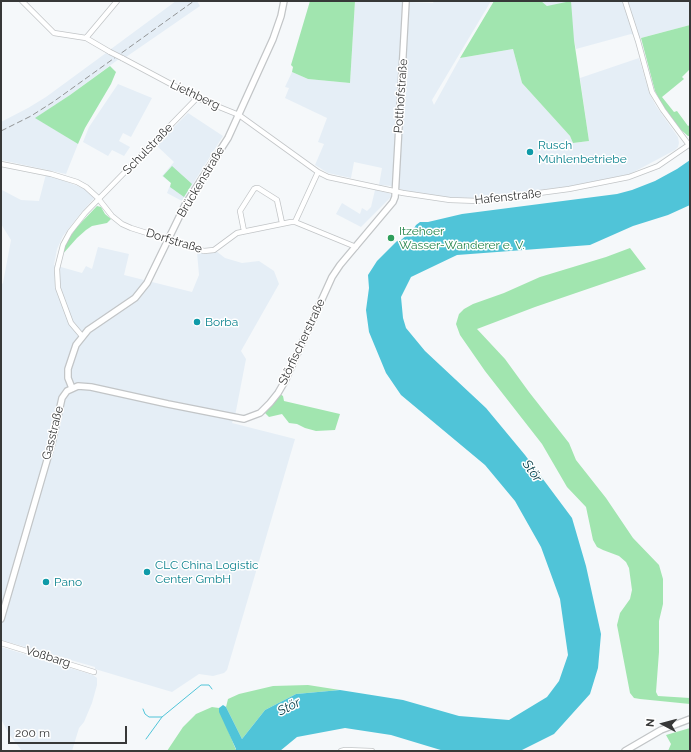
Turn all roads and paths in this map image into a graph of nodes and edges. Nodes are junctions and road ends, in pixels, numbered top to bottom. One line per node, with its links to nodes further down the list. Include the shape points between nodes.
1 (22, 1): 6 (street, Liethberg, via 54,33)
2 (117, 1): 6 (street)
3 (284, 1): 8 (street, Brückenstraße, via 273,39)
4 (406, 1): 12 (street, Potthofstraße)
5 (625, 1): 9 (street, via 652,92 661,108)
6 (86, 38): 7 (street, Liethberg, bridge)
7 (198, 98): 8 (street, Liethberg); 13 (street, Schulstraße)
8 (239, 115): 11 (street, Liethberg); 17 (street, Brückenstraße, via 228,138 185,205)
9 (690, 144): 12 (street, Hafenstraße, via 658,166 638,174 569,189 468,201)
10 (1, 164): 13 (street, Dorfstraße, via 69,179 86,186)
11 (318, 172): 12 (street, Hafenstraße, via 328,177); 14 (street)
12 (396, 191): 18 (street, Störfischerstraße, via 393,202)
13 (99, 199): 17 (street, Dorfstraße, via 122,224); 19 (street, via 66,238 57,269 59,292 71,323)
14 (295, 222): 15 (street, Dorfstraße); 18 (street, Dorfstraße)
15 (282, 223): 16 (street, Dorfstraße); 16 (street, via 277,200 256,188 240,211)
16 (244, 232): 17 (street, Dorfstraße, via 233,235 210,251)
17 (168, 240): 19 (street, Brückenstraße, via 140,292)
18 (356, 246): 20 (street, Störfischerstraße, via 332,277 285,381 260,414 244,419 91,387)
19 (82, 336): 20 (street, via 73,351 68,369)
20 (72, 388): 21 (street, Gasstraße, via 62,398 52,443)
21 (1, 618)
22 (1, 643): 23 (street, Voßbarg)
23 (94, 672)
24 (690, 719): 27 (street, via 661,730)
25 (341, 751): 26 (street)
26 (372, 751)
27 (625, 751)

